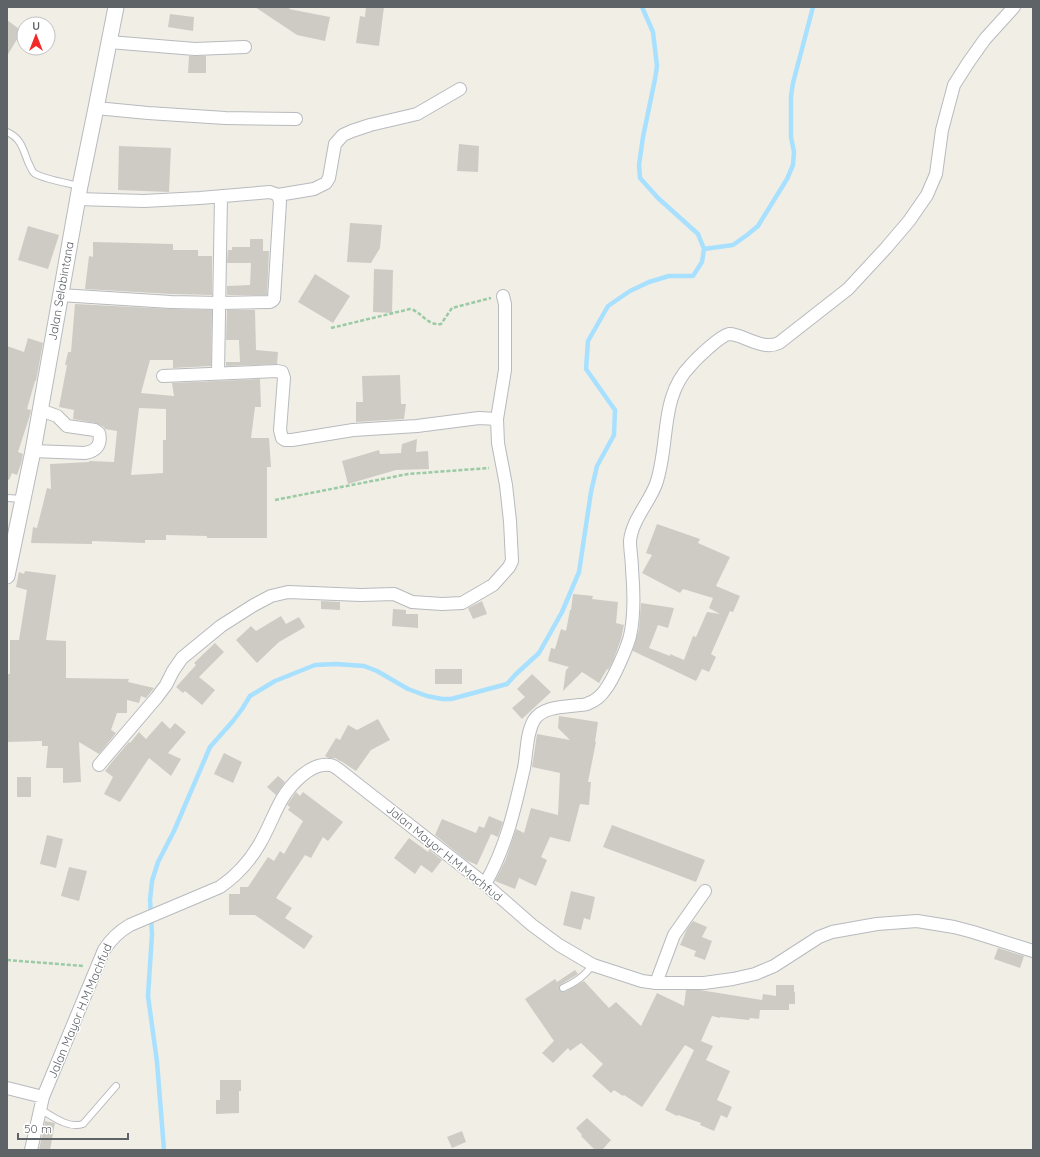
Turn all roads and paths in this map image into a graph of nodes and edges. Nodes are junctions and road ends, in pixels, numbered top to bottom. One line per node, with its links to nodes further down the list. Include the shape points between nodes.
1 (116, 7): 3 (street, Jalan Selabintana)
2 (1014, 7): 27 (street, via 985,39 954,85 942,130 936,174 927,195 886,248 848,289 779,342 774,345 763,345 728,334 690,365 681,377 670,402 656,484 638,518 630,542 634,604 630,637 624,653 605,690 589,704 549,709 535,719 530,729 518,796 505,839)
3 (109, 42): 4 (street, via 195,49); 6 (street, Jalan Selabintana)
4 (245, 47)
5 (460, 89): 10 (street, via 417,114 343,135 335,144 326,183 314,189)
6 (96, 108): 7 (street, via 225,118); 9 (street, Jalan Selabintana)
7 (296, 119)
8 (7, 132): 9 (lane, via 17,137 35,174 61,182)
9 (78, 193): 11 (street, via 144,201); 12 (street, Jalan Selabintana)
10 (278, 195): 11 (street, via 270,192); 14 (street, via 280,202 273,300)
11 (221, 196): 14 (street)
12 (60, 295): 14 (street); 18 (street, Jalan Selabintana)
13 (503, 296): 15 (path, via 452,308 438,325 410,309); 19 (street, via 505,370)
14 (220, 303): 16 (street)
15 (331, 328)
16 (218, 373): 17 (street); 19 (street, via 282,372 284,378 280,430 285,440 353,430 417,426 479,418)
17 (163, 376)
18 (40, 410): 20 (street, Jalan Selabintana); 20 (street, via 57,416 67,426 95,430 100,437 97,448 92,452)
19 (497, 419): 21 (street)
20 (33, 451): 23 (street, Jalan Selabintana)
21 (502, 466): 24 (path, via 408,474); 26 (street, via 510,521 512,561 505,573 493,584 462,603 412,602 394,594 288,592 261,600 221,626 182,658 157,697)
22 (7, 498): 23 (lane)
23 (23, 499): 25 (street, Jalan Selabintana)
24 (275, 500)
25 (7, 576)
26 (99, 765)
27 (485, 884): 31 (street, Jalan Mayor H.M.Machfud, via 558,946); 32 (street, Jalan Mayor H.M.Machfud, via 338,769 331,765 321,766 309,770 299,778 283,798 259,845 232,879 220,887 120,931 104,950)
28 (705, 891): 33 (street, via 674,935)
29 (1033, 951): 33 (street, Jalan Mayor H.M.Machfud, via 949,926 917,921 877,924 832,932 819,937 774,966 755,974 704,983)
30 (7, 960): 32 (path)
31 (593, 966): 33 (street, Jalan Mayor H.M.Machfud); 34 (lane, via 575,982)
32 (98, 967): 37 (street, Jalan Mayor H.M.Machfud)
33 (656, 983)
34 (563, 988)
35 (116, 1086): 38 (lane, via 83,1124 64,1123)
36 (7, 1088): 37 (street)
37 (43, 1097): 38 (street, Jalan Mayor H.M.Machfud)
38 (40, 1109): 39 (street, Jalan Mayor H.M.Machfud)
39 (31, 1150)

